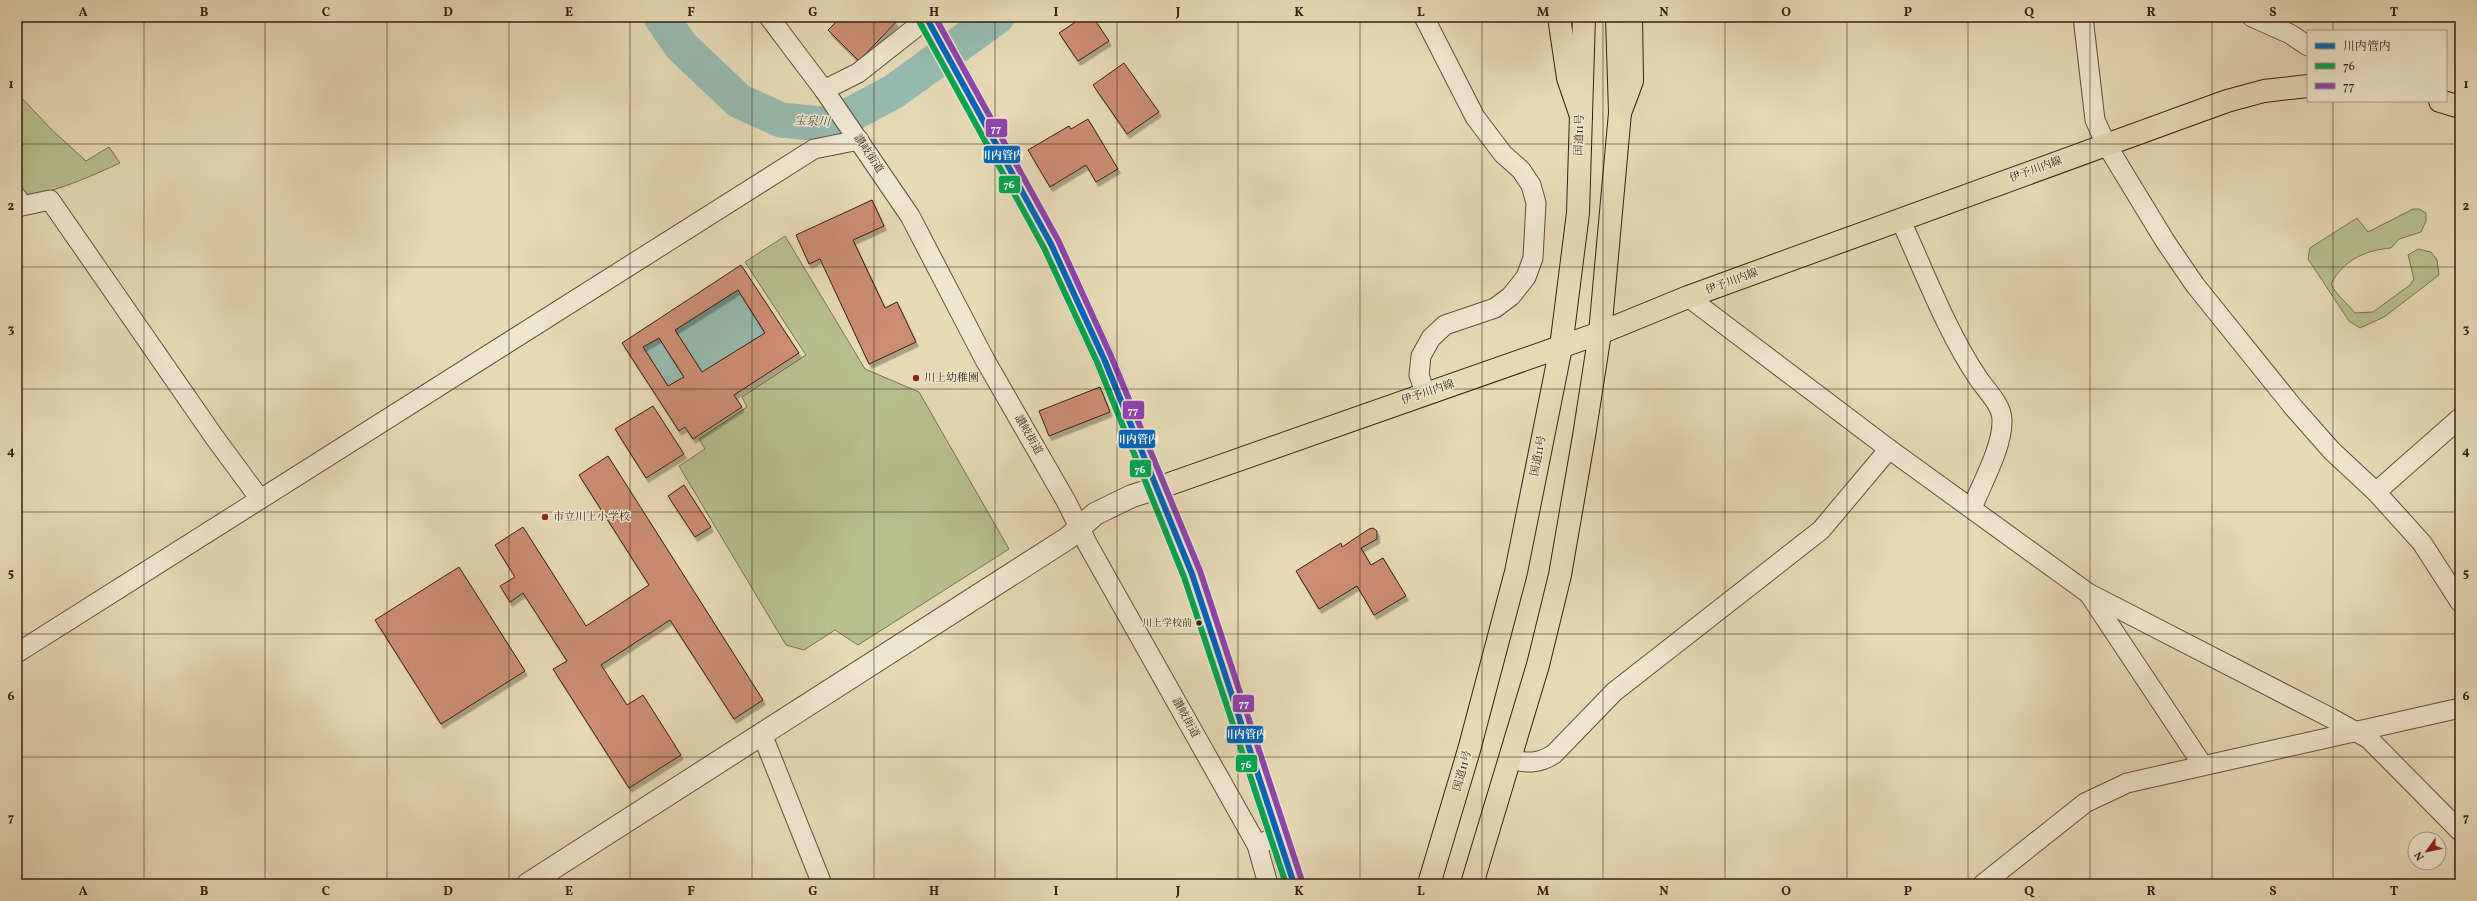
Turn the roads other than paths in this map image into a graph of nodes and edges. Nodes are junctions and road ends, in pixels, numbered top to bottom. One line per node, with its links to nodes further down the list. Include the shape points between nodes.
1 (769, 17): 12 (street, 讃岐街道)
2 (1424, 17): 24 (street, via 1475,117 1503,154 1521,170 1531,185 1536,203 1533,258 1526,277 1511,296 1495,308 1445,325 1431,338 1421,356 1419,375)
3 (1559, 17): 16 (main road, via 1568,78)
4 (1584, 17): 16 (main road, 国道11号)
5 (1617, 17): 15 (main road)
6 (1631, 17): 15 (main road, via 1632,81)
7 (2083, 17): 18 (street, via 2095,120)
8 (2252, 17): 10 (street, via 2290,34)
9 (929, 21): 12 (street, via 858,73); 27 (main road, via 1051,244 1104,359)
10 (2307, 45)
11 (2307, 86): 18 (main road, 伊予川内線, via 2264,92 2227,101)
12 (825, 93): 17 (street, 讃岐街道)
13 (2443, 102): 14 (main road)
14 (2460, 107)
15 (1620, 113): 22 (main road)
16 (1581, 116): 23 (main road, 国道11号, via 1578,213)
17 (856, 137): 29 (street, via 807,153); 31 (street, 讃岐街道, via 910,216 985,360)
18 (2106, 144): 20 (main road, 伊予川内線); 28 (street, via 2195,285 2294,408 2332,451)
19 (19, 205): 29 (street, via 50,200)
20 (1901, 221): 21 (main road, 伊予川内線); 30 (street, via 1958,344 1975,374 1998,405 2002,418 1998,442)
21 (1688, 297): 22 (main road, 伊予川内線); 26 (street)
22 (1600, 333): 23 (main road, 伊予川内線); 38 (main road, via 1560,575)
23 (1561, 347): 24 (main road, 伊予川内線); 47 (main road, 国道11号, via 1516,572 1469,750)
24 (1425, 393): 27 (main road, 伊予川内線)
25 (2460, 418): 28 (street)
26 (1889, 449): 30 (street); 38 (street, via 1821,530 1614,692 1554,754 1543,761 1530,763)
27 (1158, 488): 31 (main road, via 1132,496 1095,514); 41 (main road, via 1192,574)
28 (2376, 492): 33 (street, via 2422,543)
29 (260, 499): 34 (street)
30 (1972, 508): 32 (street)
31 (1079, 528): 37 (main road, via 1062,542); 42 (street, 讃岐街道)
32 (2088, 593): 36 (street); 39 (street)
33 (2460, 602)
34 (17, 653)
35 (2460, 708): 36 (street)
36 (2356, 731): 39 (street); 40 (street, via 2379,749)
37 (762, 734): 43 (main road); 44 (street)
38 (1511, 760): 48 (main road)
39 (2202, 764): 49 (street, via 2128,783 2105,792 2059,822)
40 (2460, 831)
41 (1278, 836): 42 (street); 46 (main road)
42 (1257, 845): 45 (street, 讃岐街道)
43 (528, 884)
44 (822, 884)
45 (1268, 884)
46 (1294, 884)
47 (1429, 884)
48 (1472, 884)
49 (1983, 884)

